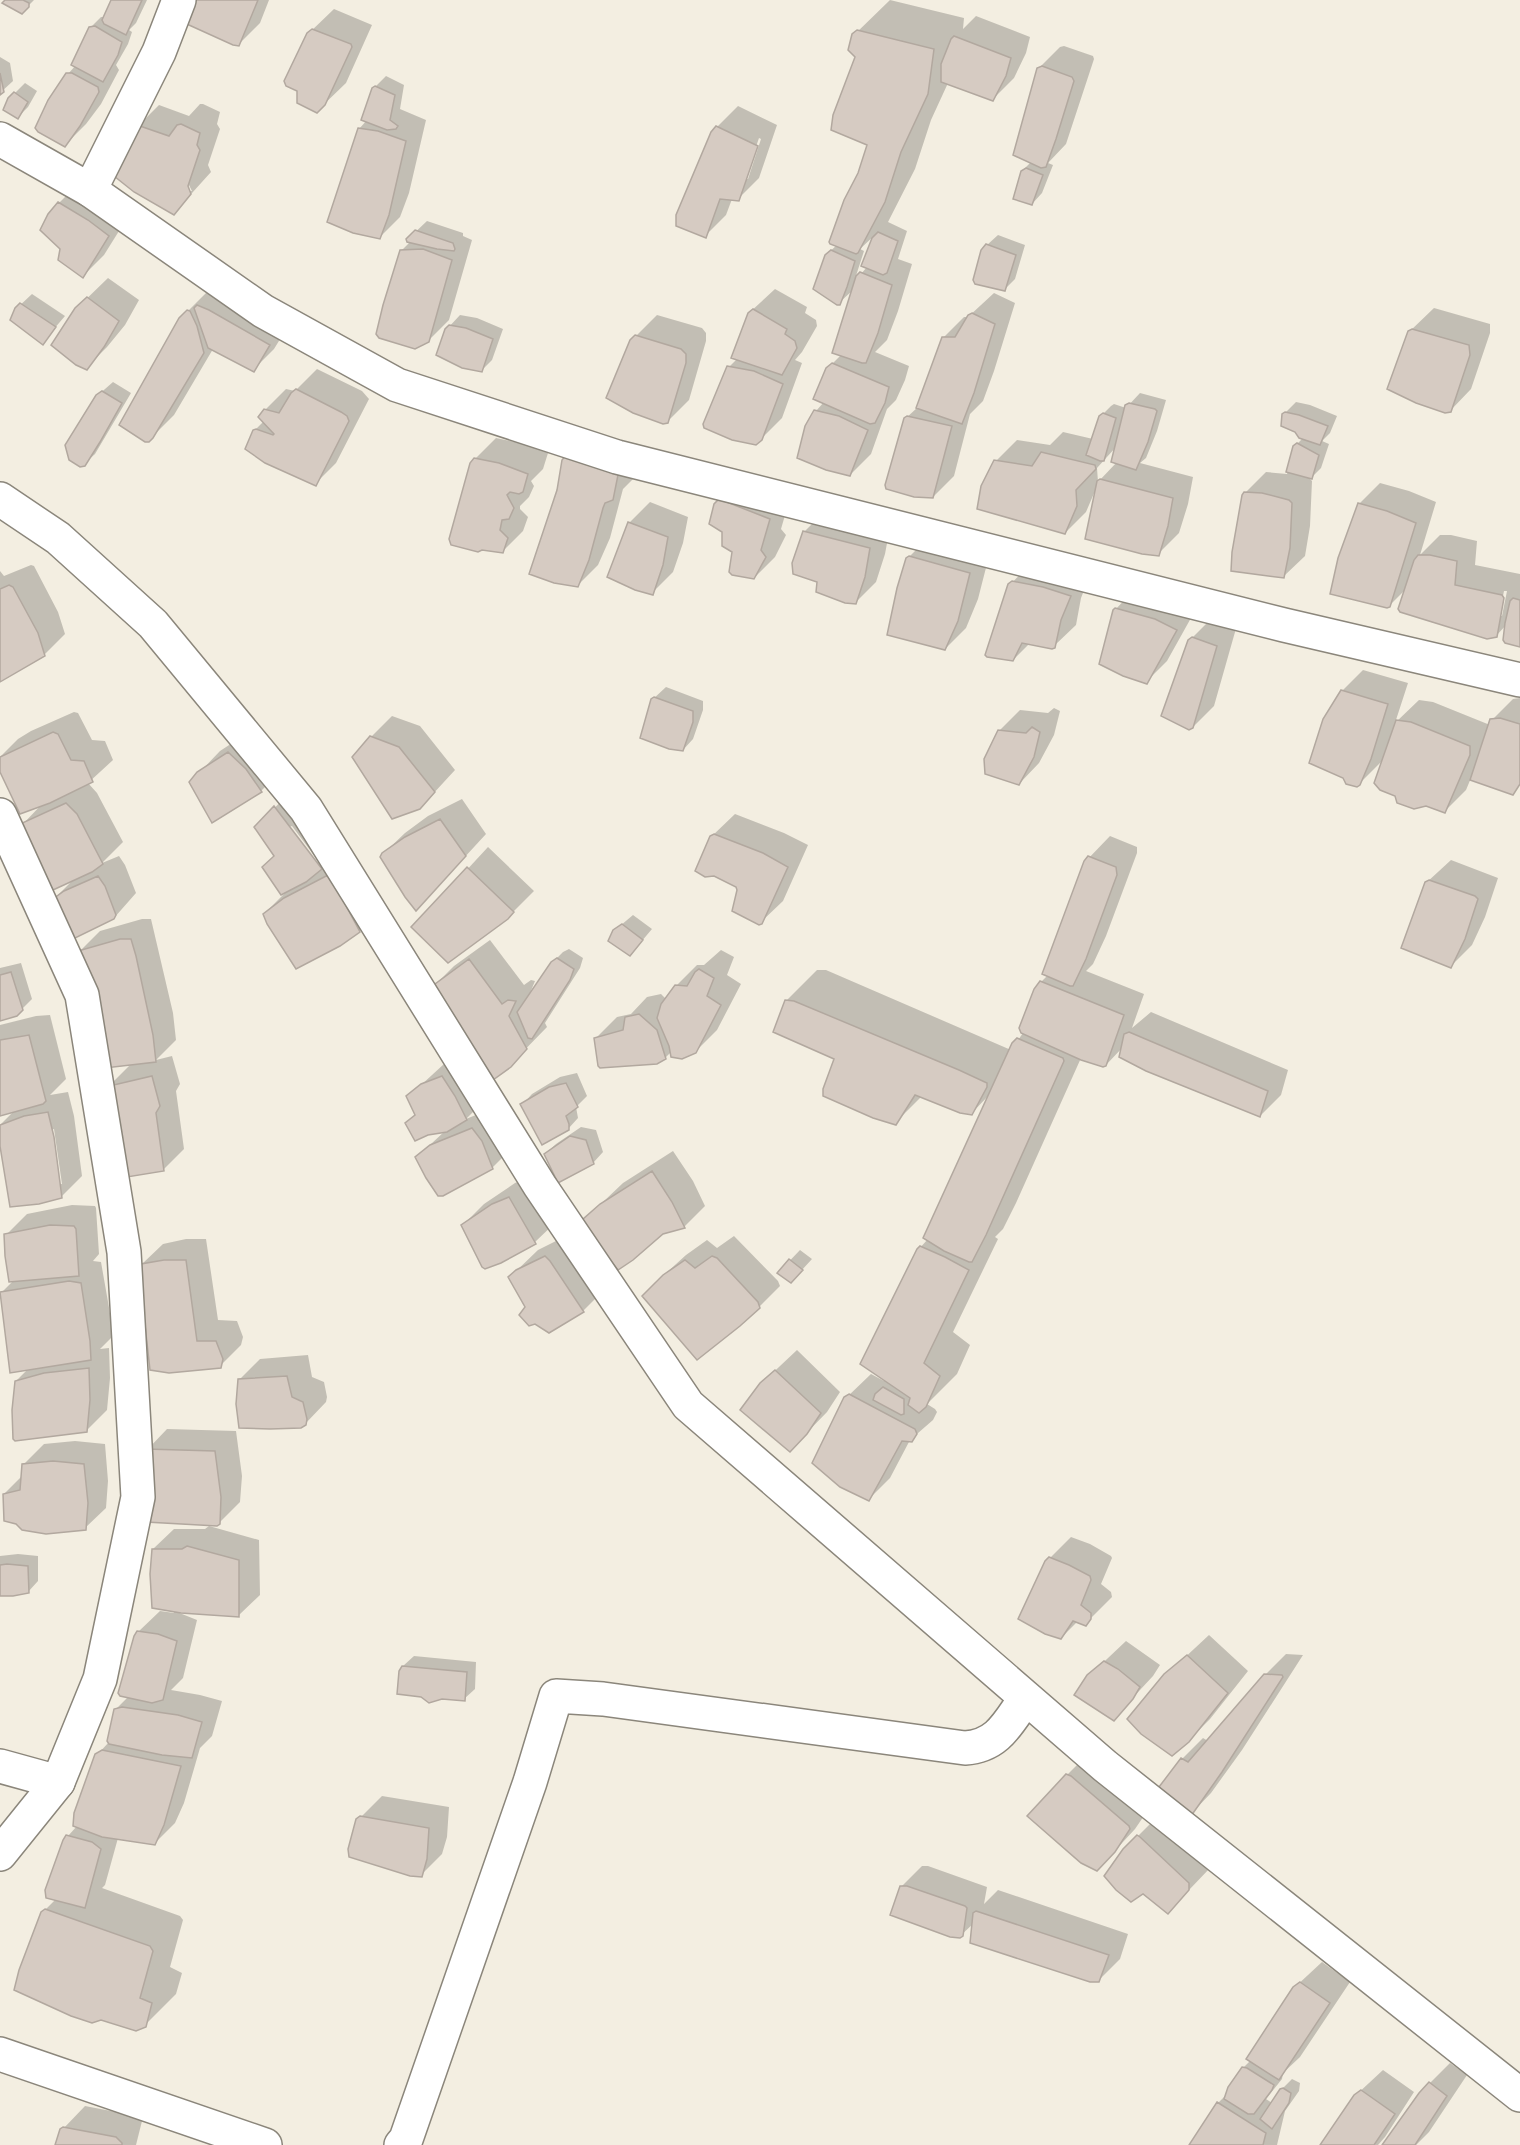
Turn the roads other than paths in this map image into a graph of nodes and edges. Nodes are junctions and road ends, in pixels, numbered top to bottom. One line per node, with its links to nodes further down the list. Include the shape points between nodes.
1 (179, 0): 3 (street, via 159,52)
2 (0, 139): 3 (street)
3 (90, 190): 5 (street, via 263,311 397,385 617,457 1284,625)
4 (0, 499): 7 (street, via 58,538 153,624 306,809 540,1186 688,1404)
5 (1520, 680)
6 (0, 815): 9 (street, via 82,995 124,1252 138,1497 100,1679)
7 (1025, 1699): 12 (street); 14 (street, via 999,1735 978,1748 965,1748 556,1696 530,1782)
8 (0, 1766): 9 (street)
9 (58, 1782): 10 (street)
10 (0, 1854)
11 (0, 2054): 13 (street)
12 (1520, 2095)
13 (265, 2145)
14 (401, 2145)

